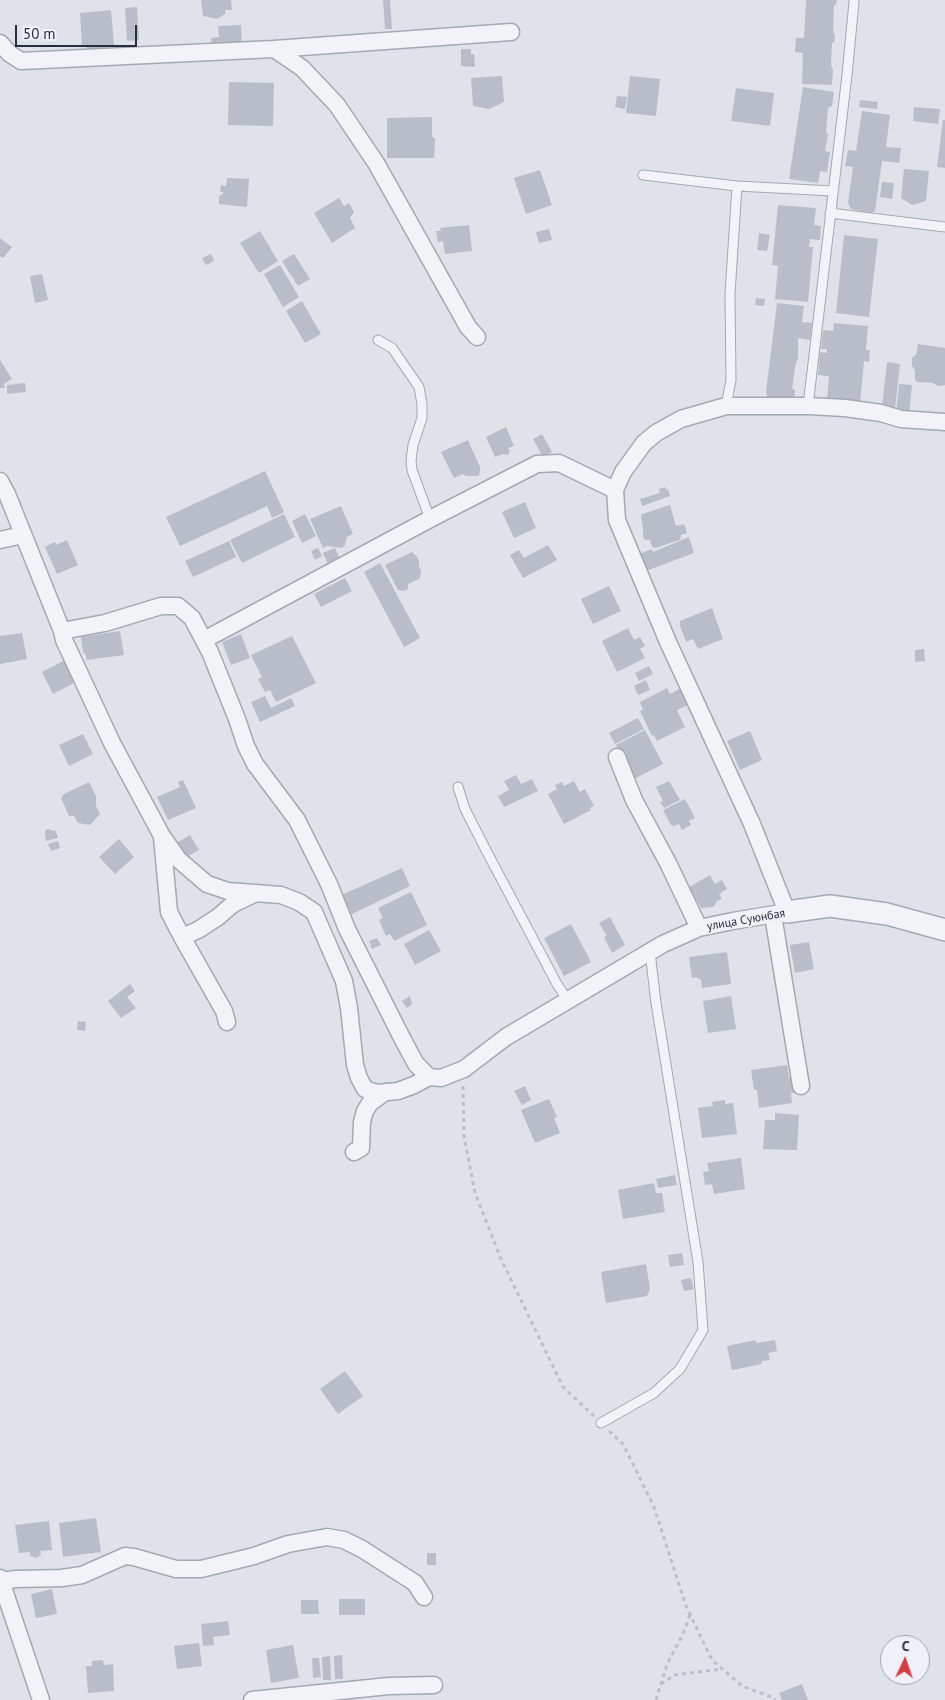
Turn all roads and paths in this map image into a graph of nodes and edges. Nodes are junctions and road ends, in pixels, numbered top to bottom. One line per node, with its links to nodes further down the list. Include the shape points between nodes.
1 (854, 2): 7 (lane)
2 (511, 32): 4 (street)
3 (0, 43): 4 (street, via 21,61)
4 (274, 49): 10 (street, via 302,68 337,104 376,163 468,327)
5 (643, 176): 6 (lane)
6 (737, 186): 7 (lane); 12 (lane, via 730,294 731,380)
7 (833, 191): 8 (lane)
8 (830, 213): 9 (lane); 13 (lane)
9 (945, 227)
10 (477, 337)
11 (378, 340): 17 (lane, via 392,348 419,387 422,418 411,461)
12 (726, 406): 13 (street); 16 (street, via 680,419 656,433 622,472)
13 (808, 406): 14 (street)
14 (945, 422)
15 (0, 481): 18 (street)
16 (615, 490): 17 (street, via 559,463 537,464); 26 (street, via 617,520 626,545 752,824)
17 (430, 519): 21 (street)
18 (23, 535): 19 (street); 20 (street)
19 (0, 540)
20 (62, 631): 21 (street, via 161,606 178,606 192,618); 24 (street, via 112,743)
21 (204, 640): 34 (street, via 255,764 298,820 347,929 402,1038 416,1064)
22 (617, 757): 27 (street, via 634,800)
23 (458, 787): 31 (lane, via 465,809 488,854)
24 (162, 836): 25 (street, via 179,860 208,884 228,891); 29 (street, via 169,912)
25 (257, 893): 29 (street, via 233,904 198,930); 36 (street, via 281,895 314,912 344,981 359,1078 365,1089)
26 (780, 914): 27 (street, улица Суюнбая); 28 (street, улица Суюнбая, via 830,906 887,914); 35 (street)
27 (699, 928): 30 (street, улица Суюнбая)
28 (945, 930)
29 (182, 937): 32 (street)
30 (650, 952): 31 (street, улица Суюнбая); 38 (lane, via 698,1262 703,1330 680,1370 654,1393)
31 (568, 1001): 33 (street, улица Суюнбая, via 506,1037)
32 (228, 1022)
33 (464, 1069): 34 (street, улица Суюнбая, via 441,1078); 38 (path, via 464,1136 475,1193 500,1259 564,1387)
34 (429, 1077): 36 (street, улица Суюнбая, via 414,1085)
35 (801, 1086)
36 (385, 1092): 37 (street, via 365,1111 361,1148)
37 (354, 1152)
38 (600, 1423): 41 (path, via 623,1444 654,1507)
39 (1, 1579): 40 (street, via 82,1575 125,1556 176,1568 201,1569 288,1544 327,1537 344,1540 362,1549 415,1583); 45 (street)
40 (424, 1597)
41 (690, 1614): 42 (path, via 712,1660); 44 (path)
42 (722, 1669): 44 (path, via 674,1675); 48 (path, via 742,1686)
43 (434, 1684): 46 (street)
44 (660, 1684): 47 (path)
45 (41, 1700)
46 (252, 1700)
47 (656, 1700)
48 (775, 1700)

